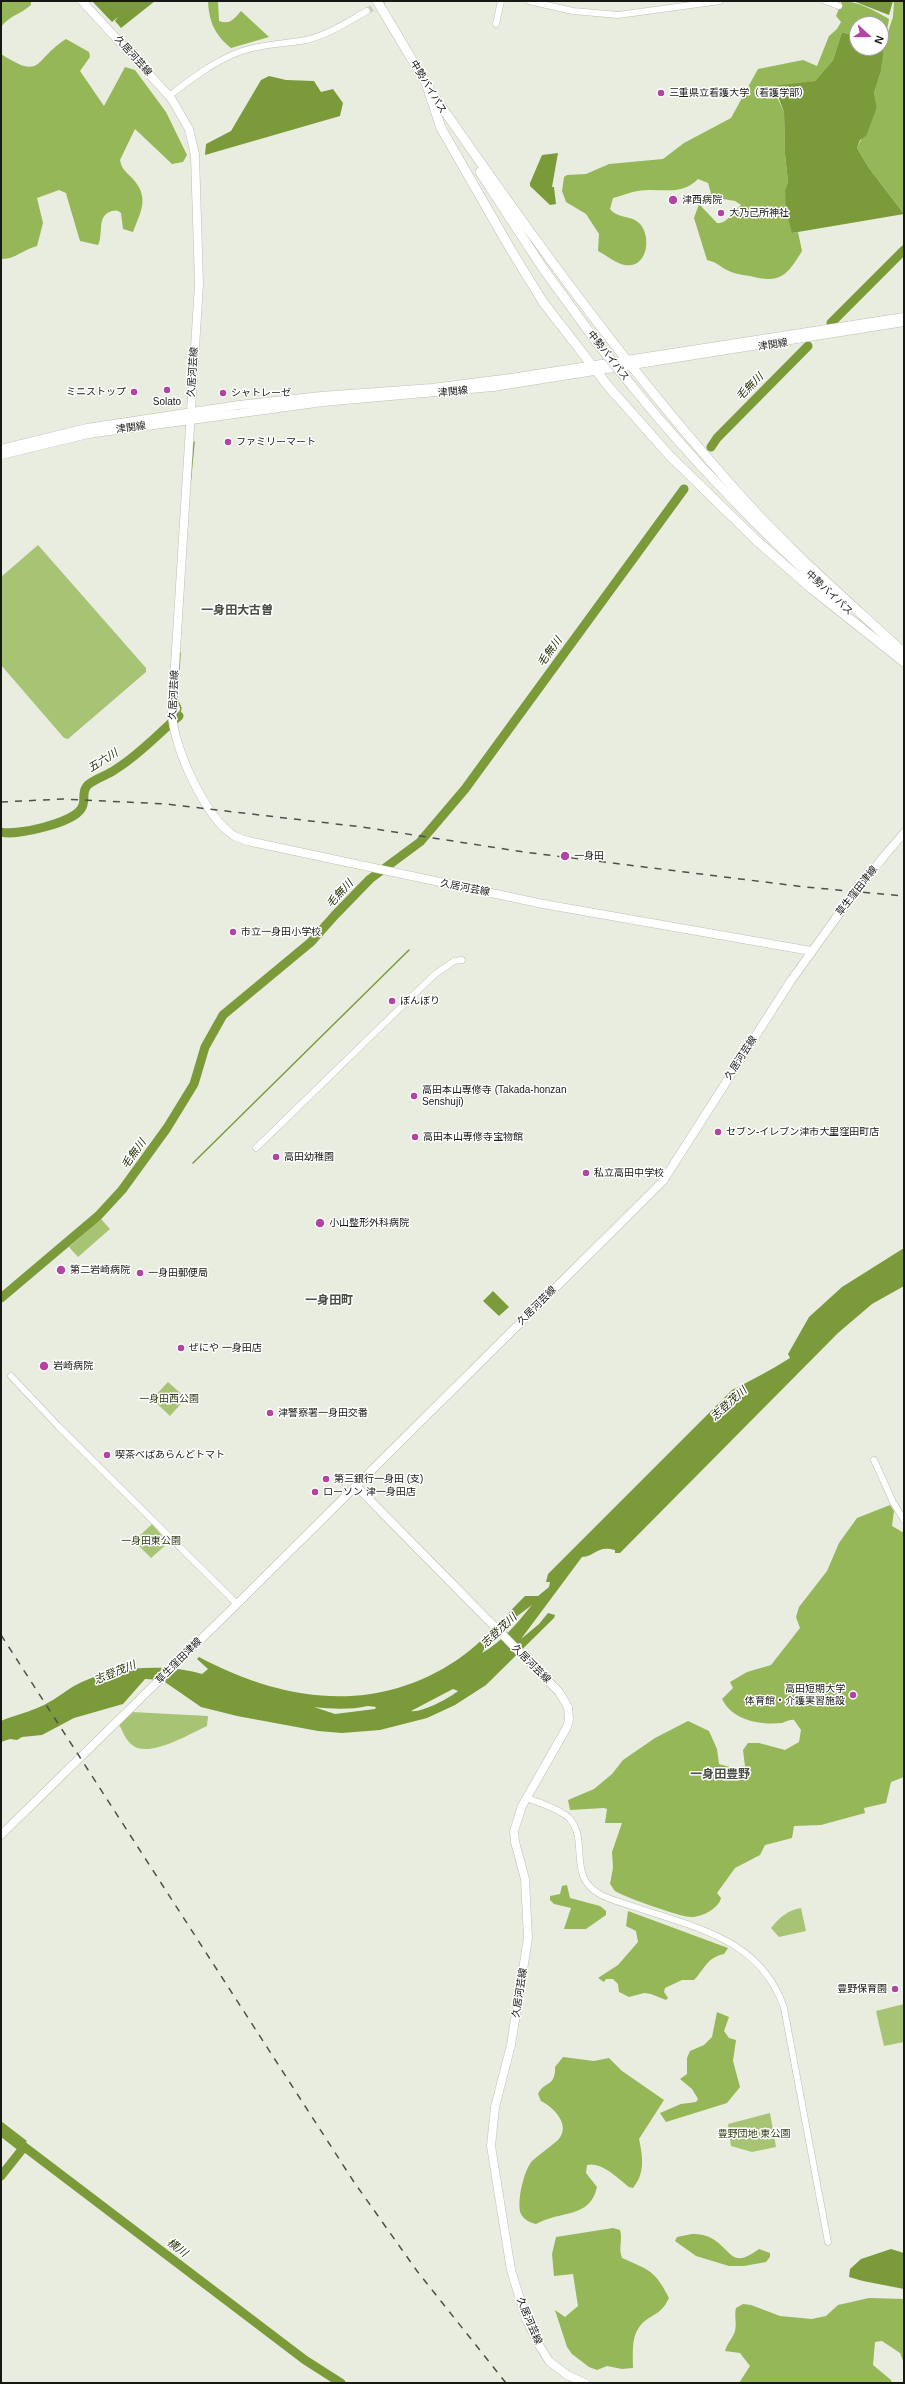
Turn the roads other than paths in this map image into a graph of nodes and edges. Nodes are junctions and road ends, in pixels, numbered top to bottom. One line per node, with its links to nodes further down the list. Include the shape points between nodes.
1 (82, 1): 11 (main road, 久居河芸線)
2 (377, 1): 10 (highway, 中勢バイパス)
3 (501, 1): 9 (street)
4 (529, 1): 5 (street, via 573,11 618,15)
5 (720, 1)
6 (825, 1): 7 (street)
7 (839, 6)
8 (367, 11): 11 (street, via 336,28 308,39 257,47 232,55 204,70)
9 (496, 24)
10 (426, 84): 14 (highway, via 515,213); 15 (highway, via 441,128 472,185 542,302); 20 (highway, 中勢バイパス, bridge, via 509,219 598,344 657,417 736,504 826,591)
11 (169, 96): 16 (main road, 久居河芸線, via 189,129 195,155 199,284)
12 (904, 317): 14 (main road, 津関線)
13 (904, 322): 14 (main road, 津関線)
14 (629, 363): 15 (main road, 津関線); 19 (highway, via 669,414 795,553)
15 (594, 369): 16 (main road, 津関線, via 493,387); 21 (highway, via 634,418 669,455 756,540 812,589)
16 (190, 416): 17 (main road, 津関線, via 87,428); 18 (main road, 津関線, via 88,434); 23 (main road, 久居河芸線, via 173,728 182,758 210,809 232,834 244,840 543,904)
17 (1, 448)
18 (1, 455)
19 (904, 653)
20 (904, 658)
21 (904, 662)
22 (904, 834): 23 (main road, 草生窪田津線, bridge)
23 (811, 951): 28 (main road, 久居河芸線, via 663,1181)
24 (462, 960): 25 (street, via 454,961 434,975)
25 (256, 1148)
26 (11, 1376): 30 (street)
27 (874, 1460): 29 (street, via 893,1503)
28 (356, 1486): 30 (main road, 草生窪田津線); 31 (main road, 久居河芸線, via 559,1692 570,1713 564,1735)
29 (904, 1520)
30 (237, 1604): 32 (main road, 草生窪田津線)
31 (527, 1798): 33 (street, via 560,1811 573,1824 578,1837 581,1873 593,1890 614,1900 723,1938 747,1953 769,1976 784,2008); 34 (main road, 久居河芸線, via 517,1818 514,1837 525,1879 528,1938 511,2046 492,2122 493,2164 514,2285 526,2319 549,2360 567,2376)
32 (1, 1835)
33 (828, 2242)
34 (585, 2383)

